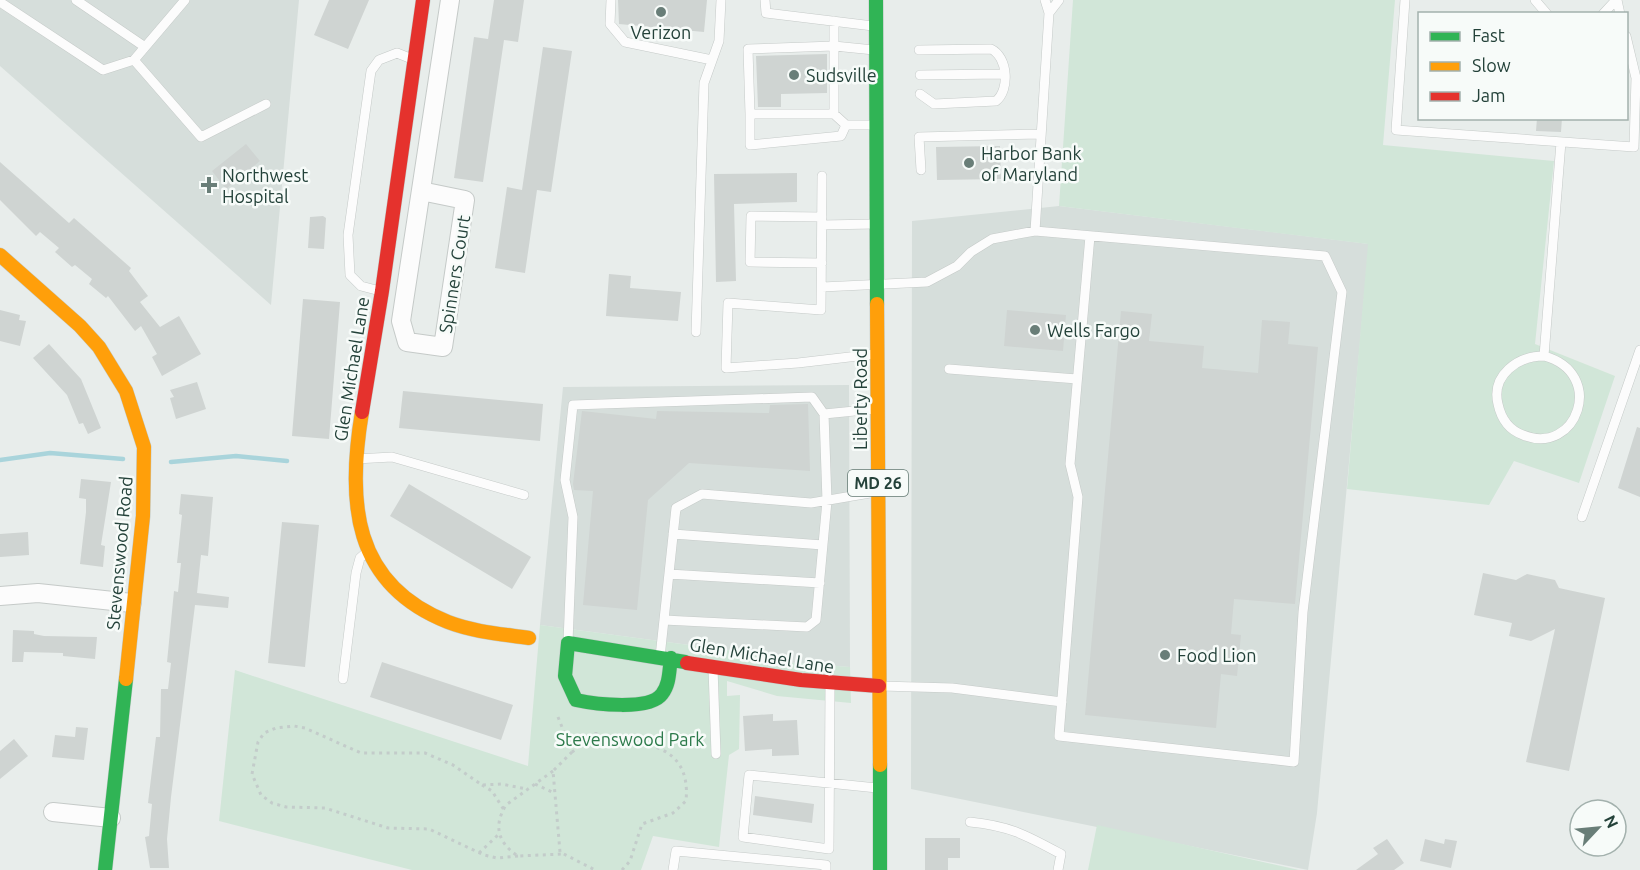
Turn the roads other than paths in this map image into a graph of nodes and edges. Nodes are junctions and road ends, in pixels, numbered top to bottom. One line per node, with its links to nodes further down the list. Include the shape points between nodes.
1 (76, 0): 22 (lane)
2 (184, 0): 22 (lane)
3 (423, 0): 26 (street, Glen Michael Lane)
4 (450, 0): 41 (street, Spinners Court)
5 (611, 0): 27 (lane, via 610,24 625,42)
6 (721, 0): 27 (lane, via 719,41)
7 (765, 0): 18 (lane, via 766,13)
8 (876, 0): 19 (street, Liberty Road / MD 26)
9 (1045, 0): 17 (lane)
10 (1059, 0): 17 (lane)
11 (1405, 0): 37 (lane, via 1396,130)
12 (1534, 0): 15 (lane)
13 (1616, 0): 16 (lane)
14 (0, 2): 25 (lane, via 103,70)
15 (1545, 12)
16 (1605, 12)
17 (1049, 13): 36 (lane)
18 (834, 21): 19 (lane); 21 (lane)
19 (876, 26): 24 (street, Liberty Road / MD 26)
20 (1628, 44): 38 (lane, via 1636,78)
21 (834, 46): 24 (lane); 32 (lane, via 748,49); 33 (lane)
22 (145, 47): 25 (lane)
23 (920, 50): 28 (lane, via 991,49 1002,57)
24 (876, 51): 35 (street, Liberty Road / MD 26)
25 (134, 60): 31 (lane, via 201,137)
26 (414, 60): 50 (street, Glen Michael Lane); 50 (lane, via 397,53 379,60 371,71 348,235 350,275 361,286)
27 (712, 60): 51 (lane, via 704,83)
28 (1004, 74): 29 (lane); 30 (lane, via 1002,97 989,104 934,104)
29 (920, 75)
30 (920, 94)
31 (266, 104)
32 (750, 114): 33 (lane); 34 (lane, via 750,145 825,140 841,136)
33 (834, 114): 34 (lane)
34 (846, 125): 35 (lane)
35 (877, 125): 43 (street, Liberty Road / MD 26)
36 (1041, 134): 39 (lane, via 919,136); 44 (lane)
37 (1561, 142): 38 (lane); 54 (lane)
38 (1637, 148)
39 (921, 170)
40 (822, 176): 42 (lane)
41 (421, 191): 41 (street, Spinners Court, via 401,321 407,342 443,347 465,200)
42 (822, 221): 43 (lane); 47 (lane); 47 (lane, via 751,216 750,262)
43 (877, 224): 48 (street, Liberty Road / MD 26)
44 (1035, 231): 45 (lane); 48 (lane, via 992,239 957,266 927,282)
45 (1090, 236): 56 (lane); 79 (lane, via 1325,256 1342,292 1303,612 1294,762 1059,736)
46 (0, 255): 70 (street, Stevenswood Road, via 99,347 126,391 136,417 144,447 145,481)
47 (822, 263): 49 (lane)
48 (877, 286): 49 (lane); 53 (street, Liberty Road / MD 26)
49 (822, 287): 53 (lane, via 821,310 728,303 726,368)
50 (382, 291): 59 (street, Glen Michael Lane)
51 (696, 332)
52 (1640, 350): 63 (lane)
53 (878, 354): 57 (street, Liberty Road / MD 26)
54 (1544, 356): 54 (lane, via 1518,360 1501,379 1497,391 1505,421 1530,438 1543,438 1565,429 1579,409 1578,384 1573,373 1555,358)
55 (949, 369): 56 (lane)
56 (1077, 378): 79 (lane, via 1070,464 1078,497)
57 (878, 409): 58 (lane); 60 (street, Liberty Road / MD 26)
58 (824, 414): 62 (lane); 73 (lane, via 812,397 573,405 566,480 573,517)
59 (354, 459): 61 (lane, via 392,458); 66 (street, Glen Michael Lane, via 356,517)
60 (878, 491): 62 (lane); 78 (street, Liberty Road / MD 26)
61 (524, 495)
62 (827, 501): 64 (lane, via 702,494 676,508); 65 (lane)
63 (1582, 518)
64 (673, 534): 65 (lane); 67 (lane)
65 (823, 545): 68 (lane)
66 (368, 550): 72 (street, Glen Michael Lane, via 387,579 425,611 447,622); 76 (lane, via 360,558 356,573)
67 (669, 574): 68 (lane); 71 (lane)
68 (820, 583): 71 (lane, via 816,620 807,627)
69 (0, 596): 70 (street, via 38,594)
70 (132, 603): 84 (street, Stevenswood Road)
71 (664, 620): 74 (lane)
72 (530, 638)
73 (568, 643): 74 (street, Glen Michael Lane); 74 (street, via 565,676 576,700 587,704 651,703 660,698 666,690)
74 (665, 658): 75 (street, Glen Michael Lane)
75 (713, 666): 77 (street, Glen Michael Lane); 80 (lane)
76 (343, 679)
77 (830, 685): 78 (street, Glen Michael Lane); 81 (lane)
78 (879, 686): 79 (lane, via 952,688); 82 (street, Liberty Road / MD 26)
79 (1062, 702)
80 (716, 754)
81 (828, 783): 81 (lane, via 749,775 743,837 829,849); 82 (lane)
82 (879, 789): 89 (street, Liberty Road / MD 26)
83 (53, 812): 84 (street)
84 (111, 818): 86 (street, Stevenswood Road)
85 (970, 822): 90 (lane, via 1001,825 1061,854)
86 (105, 870)
87 (673, 870): 88 (lane, via 676,851 826,865)
88 (826, 870)
89 (880, 870)
90 (1058, 870)

